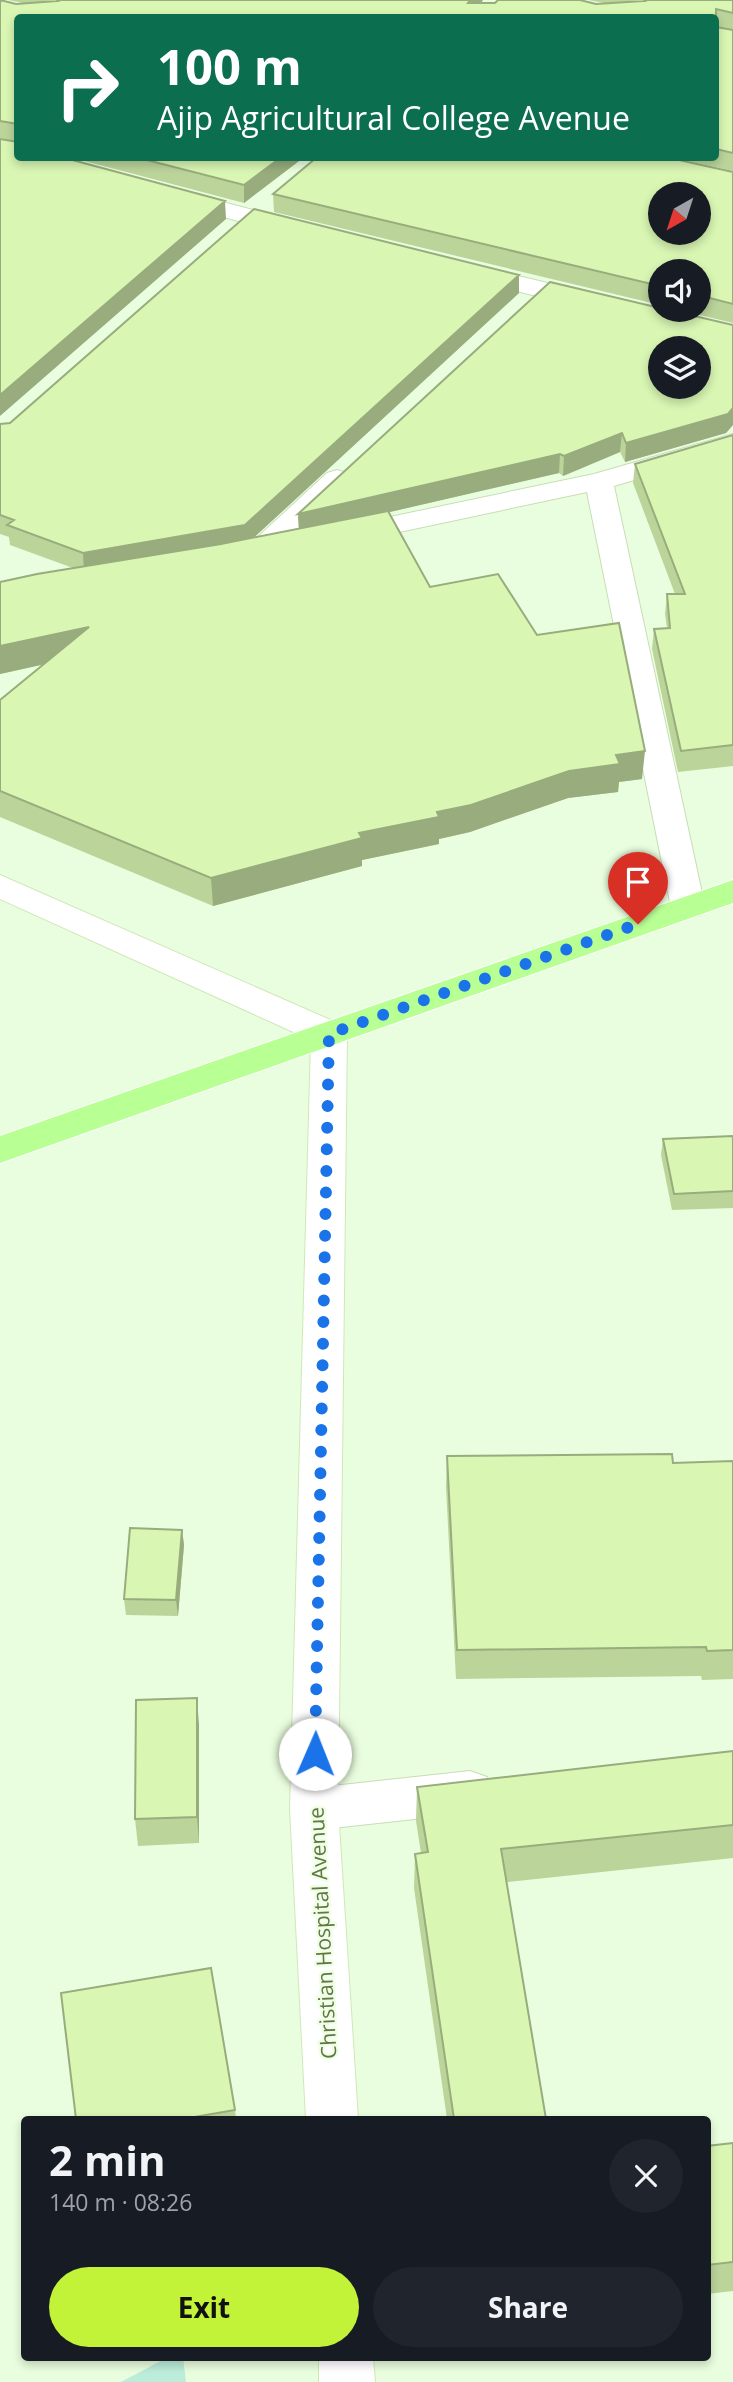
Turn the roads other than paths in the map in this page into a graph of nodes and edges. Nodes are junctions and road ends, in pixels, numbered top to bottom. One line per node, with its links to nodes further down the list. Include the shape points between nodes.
1 (157, 191): 3 (street)
2 (268, 200): 3 (street)
3 (247, 217): 4 (street); 5 (street)
4 (227, 235)
5 (328, 237)
6 (448, 267): 7 (street)
7 (542, 290): 8 (street); 9 (street)
8 (610, 305)
9 (522, 309)
10 (733, 442): 12 (street)
11 (358, 460): 12 (street, via 243,556)
12 (599, 481): 15 (street)
13 (0, 886): 16 (street)
14 (733, 891): 15 (main road)
15 (688, 907): 16 (main road)
16 (329, 1034): 17 (main road); 19 (street, Christian Hospital Avenue)
17 (0, 1150)
18 (517, 1787): 19 (street)
19 (314, 1809): 20 (street, Christian Hospital Avenue)
20 (332, 2116)
21 (346, 2361): 22 (street)
22 (347, 2382)

